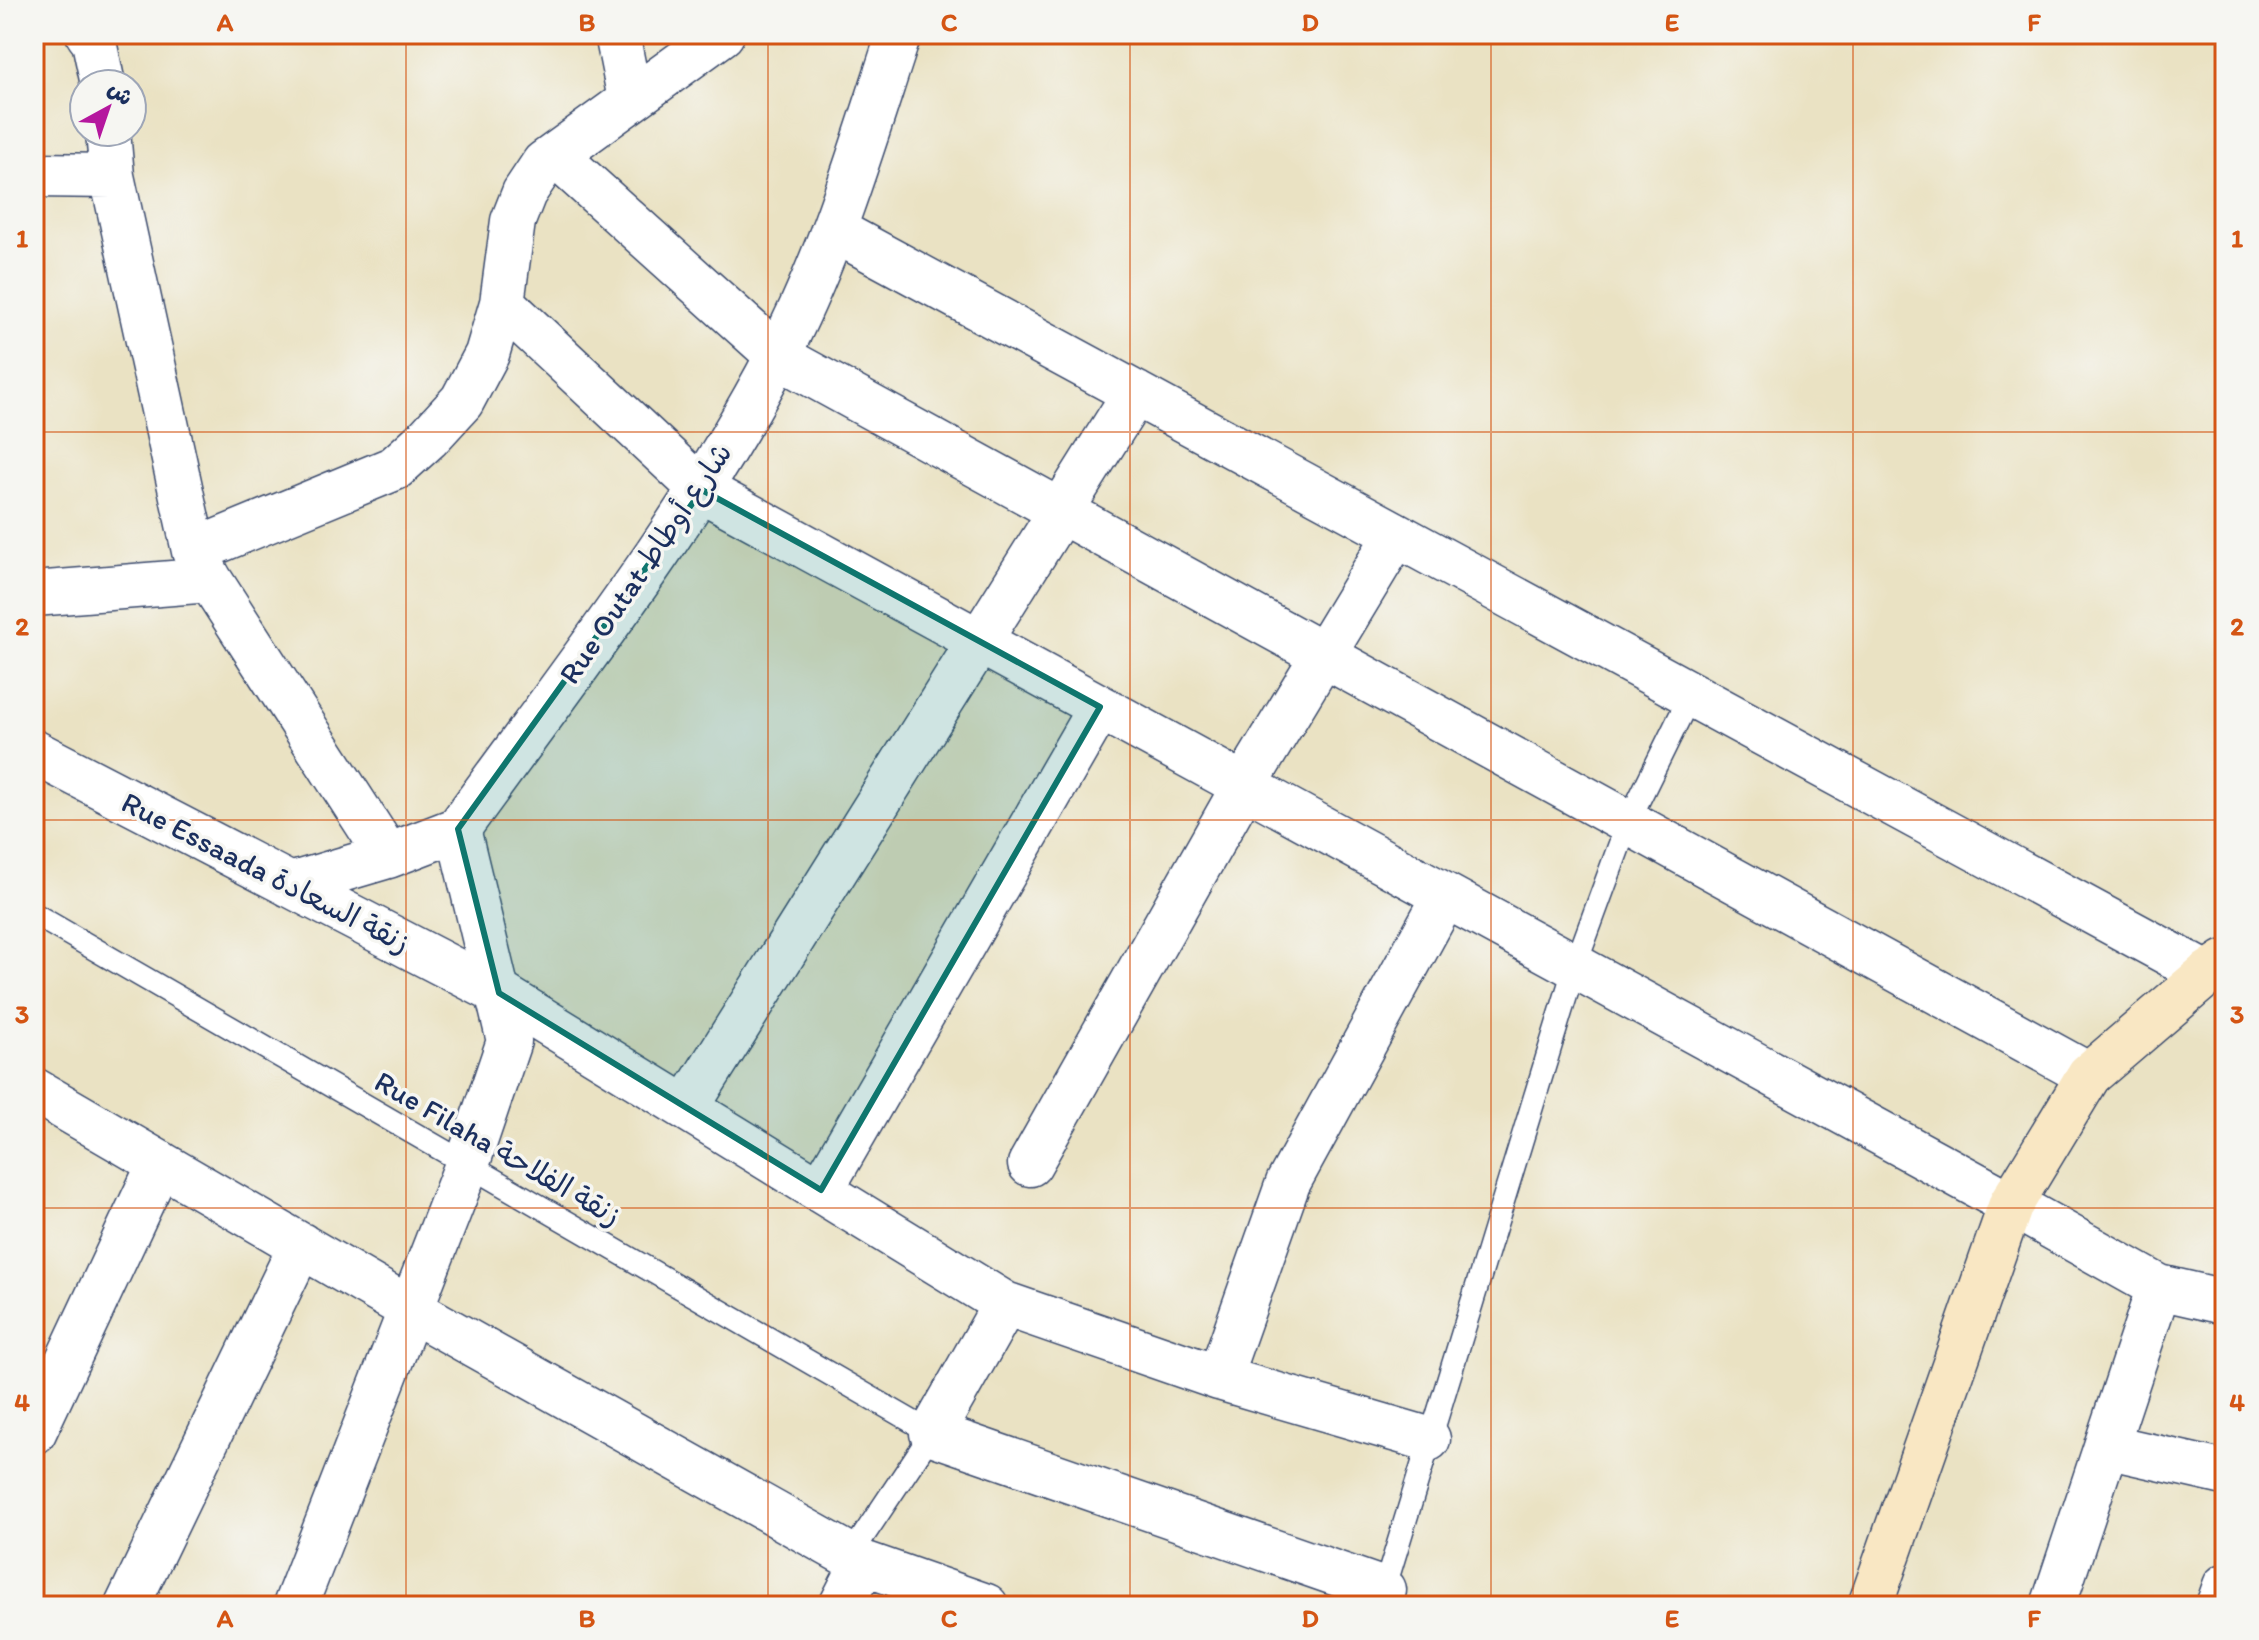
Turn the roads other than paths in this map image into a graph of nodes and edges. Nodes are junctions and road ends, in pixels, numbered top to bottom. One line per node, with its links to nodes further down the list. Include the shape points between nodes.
1 (88, 34): 5 (street)
2 (617, 34): 6 (street)
3 (722, 34): 6 (street)
4 (899, 34): 11 (street, Rue Outat شارع أوطاط)
5 (100, 68)
6 (630, 99): 8 (street)
7 (109, 148): 10 (street)
8 (555, 155): 12 (street, via 524,193 513,221); 13 (street)
9 (34, 175): 10 (street)
10 (112, 176): 18 (street)
11 (834, 230): 13 (street, Rue Outat شارع أوطاط); 14 (street)
12 (502, 303): 15 (street); 18 (street, via 487,354 462,401 395,468)
13 (778, 356): 15 (street, Rue Outat شارع أوطاط); 16 (street)
14 (1135, 393): 16 (street); 17 (street)
15 (702, 490): 20 (street); 27 (street, Rue Outat شارع أوطاط)
16 (1061, 511): 20 (street); 21 (street)
17 (1396, 535): 21 (street); 22 (street)
18 (202, 566): 19 (street); 28 (street)
19 (34, 594)
20 (979, 641): 23 (street); 37 (street)
21 (1323, 655): 25 (street); 26 (street)
22 (1691, 694): 26 (lane); 33 (street)
23 (1100, 707): 25 (street); 41 (street)
24 (34, 752): 29 (street, Rue Essaada زنقة السعادة)
25 (1244, 786): 30 (street); 39 (street)
26 (1628, 822): 32 (lane); 35 (street)
27 (458, 829): 28 (street); 34 (street)
28 (388, 856): 29 (street)
29 (290, 885): 34 (street, Rue Essaada زنقة السعادة)
30 (1445, 896): 32 (street); 48 (street, via 1288,1183)
31 (34, 914): 40 (lane, Rue Filaha زنقة الفلاحة)
32 (1575, 966): 42 (street); 51 (lane)
33 (2216, 968): 35 (street)
34 (499, 993): 37 (street, Rue Essaada زنقة السعادة); 40 (street, via 509,1041)
35 (2089, 1075): 42 (street)
36 (34, 1090): 38 (street)
37 (687, 1107): 41 (street, Rue Essaada زنقة السعادة)
38 (160, 1163): 43 (street); 49 (street)
39 (1030, 1164)
40 (467, 1165): 47 (street); 50 (lane, Rue Filaha زنقة الفلاحة)
41 (821, 1190): 46 (street, Rue Essaada زنقة السعادة)
42 (2011, 1204): 44 (street); 61 (street)
43 (301, 1245): 47 (street); 57 (street)
44 (2159, 1287): 45 (street); 52 (street)
45 (2225, 1302)
46 (1005, 1304): 48 (street, Rue Essaada زنقة السعادة); 50 (street)
47 (410, 1309): 54 (street); 58 (street)
48 (1219, 1378): 51 (street, Rue Essaada زنقة السعادة)
49 (34, 1432)
50 (932, 1433): 54 (lane); 56 (street)
51 (1428, 1439): 56 (lane)
52 (2106, 1446): 53 (street); 62 (street)
53 (2225, 1473)
54 (857, 1560): 59 (street); 60 (street)
55 (2225, 1586): 63 (street)
56 (1381, 1598)
57 (127, 1606)
58 (295, 1606)
59 (841, 1606)
60 (986, 1606)
61 (1870, 1606)
62 (2053, 1606)
63 (2218, 1606)

